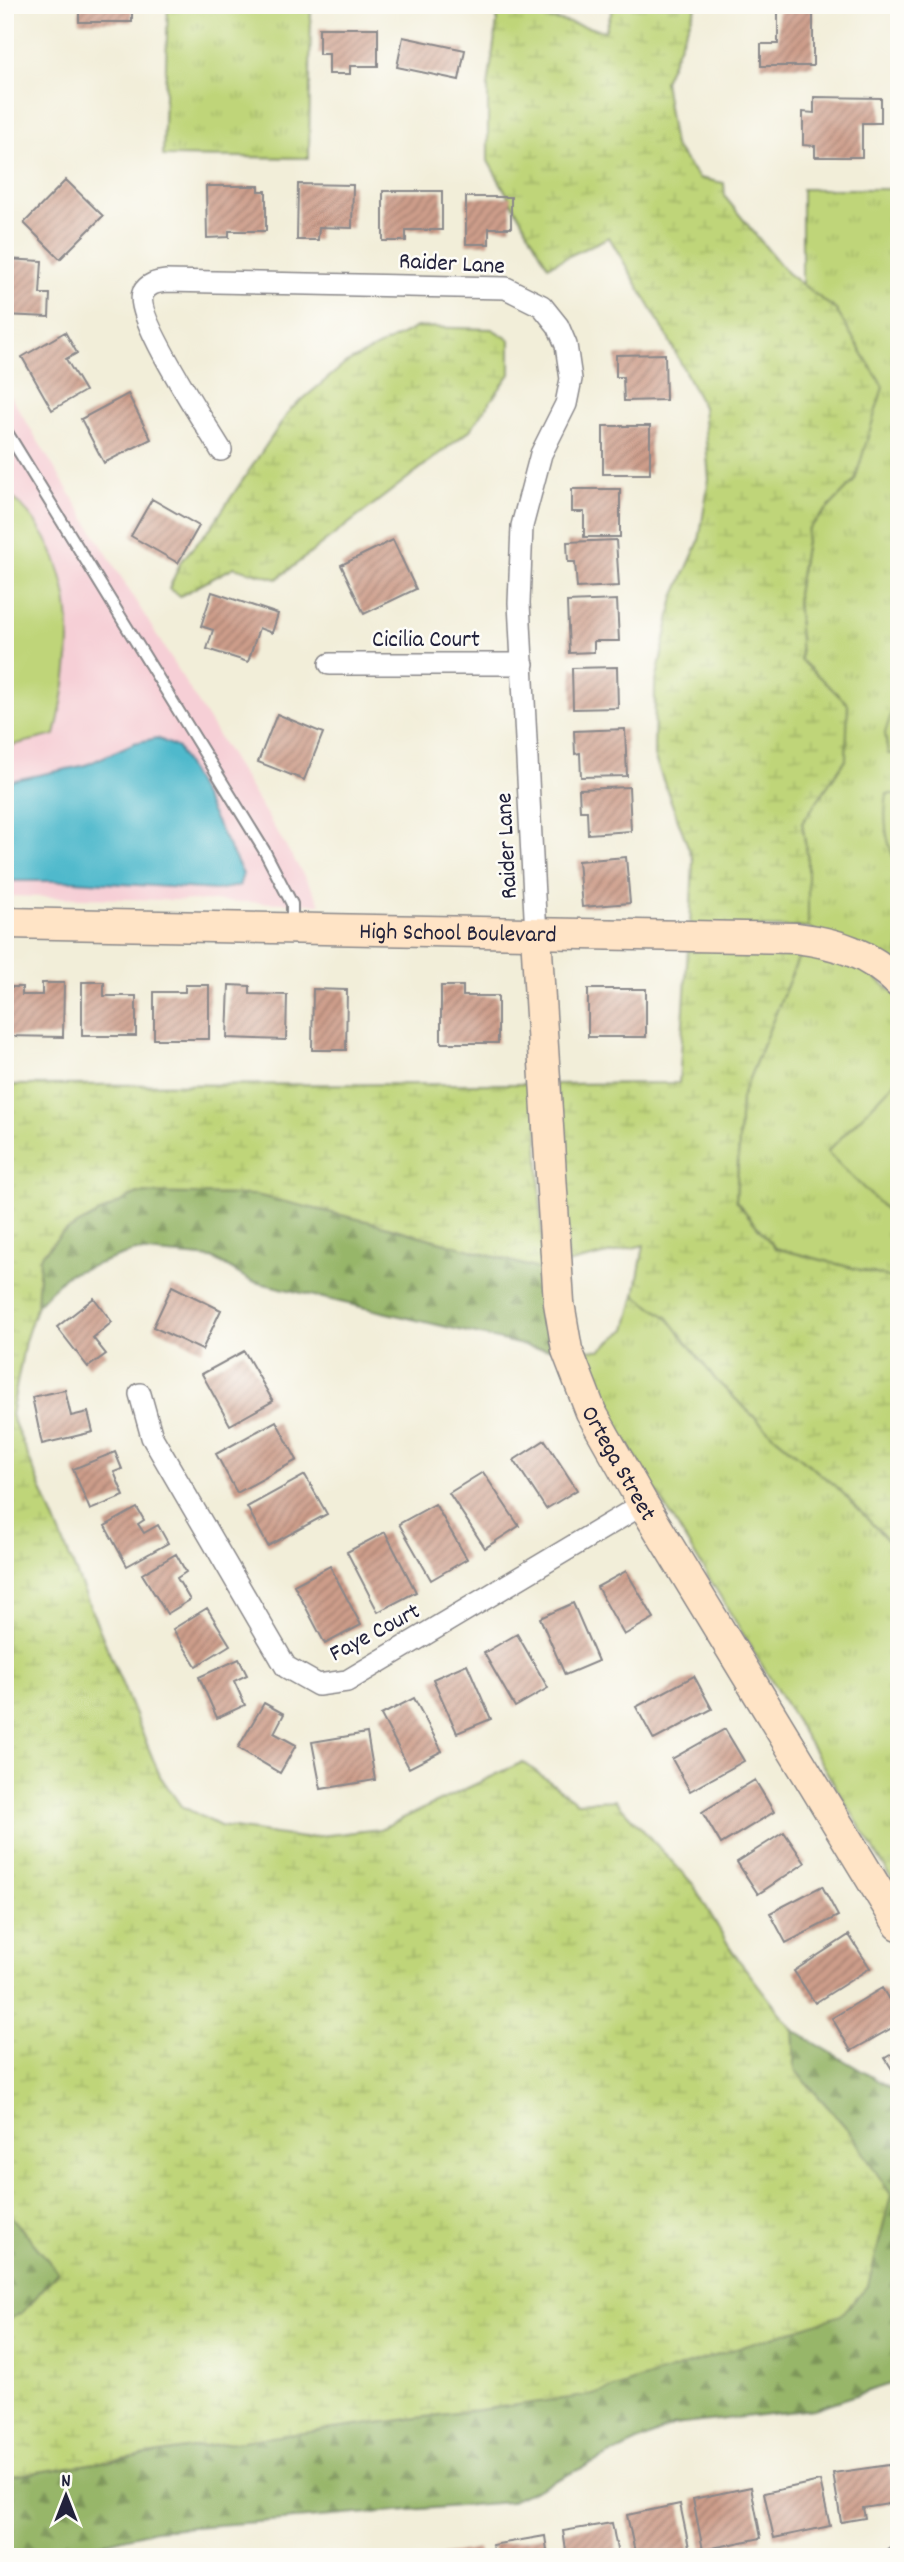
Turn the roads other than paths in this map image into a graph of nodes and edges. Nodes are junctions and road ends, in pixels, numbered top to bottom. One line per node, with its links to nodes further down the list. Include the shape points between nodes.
1 (5, 429): 6 (lane, via 264,850 292,904)
2 (221, 450): 4 (street, Raider Lane, via 148,326 141,301 152,283 484,286 506,288 542,306 566,345 571,379 566,404 541,454 523,526 519,603)
3 (330, 664): 4 (street, Cicilia Court)
4 (523, 664): 7 (street, Raider Lane)
5 (5, 923): 6 (street, High School Boulevard)
6 (292, 929): 7 (street, High School Boulevard)
7 (536, 935): 8 (street, High School Boulevard, via 827,942 858,952); 10 (street, Ortega Street, via 559,1303 567,1350 591,1412)
8 (899, 983)
9 (141, 1394): 10 (street, Faye Court, via 152,1437 286,1667 318,1685 347,1681)
10 (643, 1504): 11 (street, Ortega Street)
11 (899, 1925)

